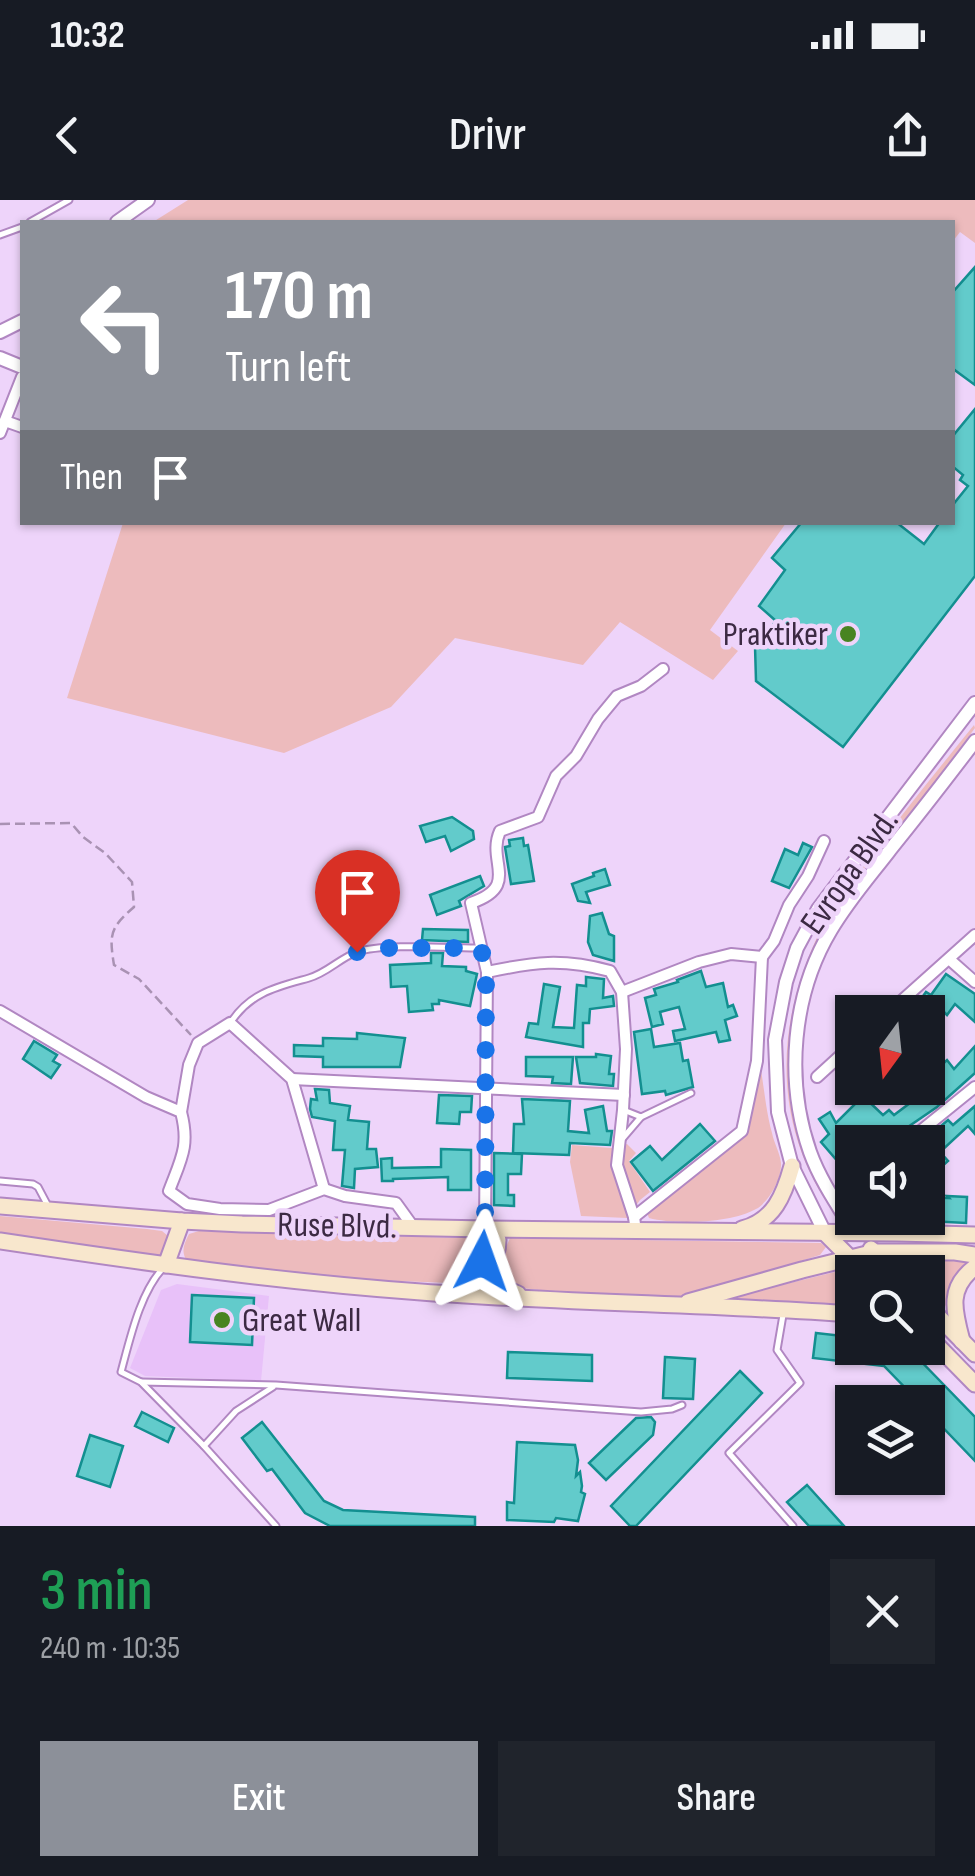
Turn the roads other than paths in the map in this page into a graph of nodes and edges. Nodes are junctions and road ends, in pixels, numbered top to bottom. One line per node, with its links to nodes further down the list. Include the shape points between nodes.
1 (70, 200): 3 (lane)
2 (148, 200): 4 (street)
3 (34, 220)
4 (119, 220)
5 (20, 382): 6 (street)
6 (5, 421): 7 (street); 8 (street)
7 (20, 426)
8 (0, 433)
9 (663, 669): 14 (street, via 618,696 598,719 556,776 538,816 500,831 497,886 472,904)
10 (975, 703): 35 (street, Evropa Blvd., via 831,890 790,966 774,1059)
11 (975, 741): 38 (street, Evropa Blvd., via 844,909 806,984 797,1092 810,1152)
12 (824, 841): 15 (street)
13 (975, 935): 16 (street)
14 (481, 948): 17 (street); 22 (lane, via 357,952 312,977 260,992)
15 (762, 957): 19 (street, via 730,954); 42 (street, via 757,1061 742,1131)
16 (948, 958): 18 (street); 20 (street)
17 (486, 972): 19 (street, via 580,963 610,971); 26 (street)
18 (975, 982)
19 (622, 992): 29 (street)
20 (908, 995)
21 (0, 1011): 31 (street)
22 (230, 1023): 25 (street); 31 (street, via 198,1043)
23 (835, 1061): 24 (street)
24 (817, 1077)
25 (292, 1079): 26 (street); 37 (street)
26 (485, 1087): 29 (street); 44 (street)
27 (975, 1087): 33 (street)
28 (691, 1092): 32 (lane)
29 (624, 1095): 30 (street)
30 (623, 1110): 32 (lane); 34 (street)
31 (181, 1112): 37 (street, via 185,1147 169,1191 187,1204 268,1210)
32 (641, 1117): 34 (lane)
33 (927, 1125)
34 (619, 1144): 42 (street, via 617,1164)
35 (792, 1166): 45 (main road, via 770,1214); 46 (street, Evropa Blvd.)
36 (0, 1181): 40 (lane, via 38,1187)
37 (324, 1189): 43 (street, via 396,1203)
38 (835, 1201)
39 (0, 1206): 40 (main road, Ruse Blvd.)
40 (51, 1212): 41 (main road, Ruse Blvd.)
41 (182, 1221): 43 (main road, Ruse Blvd.); 58 (main road)
42 (635, 1224): 44 (main road, Ruse Blvd.); 45 (main road, Ruse Blvd.)
43 (414, 1228): 44 (main road, Ruse Blvd.)
44 (485, 1230): 60 (main road, via 498,1243)
45 (730, 1232): 46 (main road, Ruse Blvd.)
46 (826, 1233): 47 (main road, Ruse Blvd.); 54 (main road)
47 (835, 1233)
48 (945, 1233): 49 (main road, Ruse Blvd.)
49 (972, 1233)
50 (857, 1235): 52 (main road)
51 (0, 1241): 58 (main road, Ruse Blvd.)
52 (874, 1252): 53 (main road, Ruse Blvd.); 55 (main road, Ruse Blvd.); 56 (main road)
53 (975, 1254)
54 (846, 1255)
55 (862, 1255)
56 (877, 1255)
57 (835, 1262): 63 (main road, Ruse Blvd.)
58 (166, 1265): 61 (main road, Ruse Blvd.); 70 (lane, via 154,1278 120,1372)
59 (975, 1266): 67 (main road, via 955,1297)
60 (487, 1272): 61 (main road, via 458,1289); 62 (main road, via 509,1291)
61 (418, 1292): 62 (main road, Ruse Blvd.)
62 (552, 1302): 63 (main road, Ruse Blvd.)
63 (664, 1306): 64 (main road, Ruse Blvd.)
64 (784, 1311): 65 (main road, Ruse Blvd.); 76 (lane, via 777,1350 800,1382 729,1453)
65 (835, 1313)
66 (945, 1324): 67 (main road)
67 (962, 1341): 69 (main road)
68 (945, 1353): 71 (main road)
69 (975, 1354)
70 (141, 1382): 72 (lane); 74 (lane)
71 (975, 1384)
72 (276, 1385): 73 (lane, via 641,1412); 74 (lane, via 236,1410)
73 (682, 1405)
74 (204, 1446): 75 (lane)
75 (276, 1526)
76 (793, 1526)

